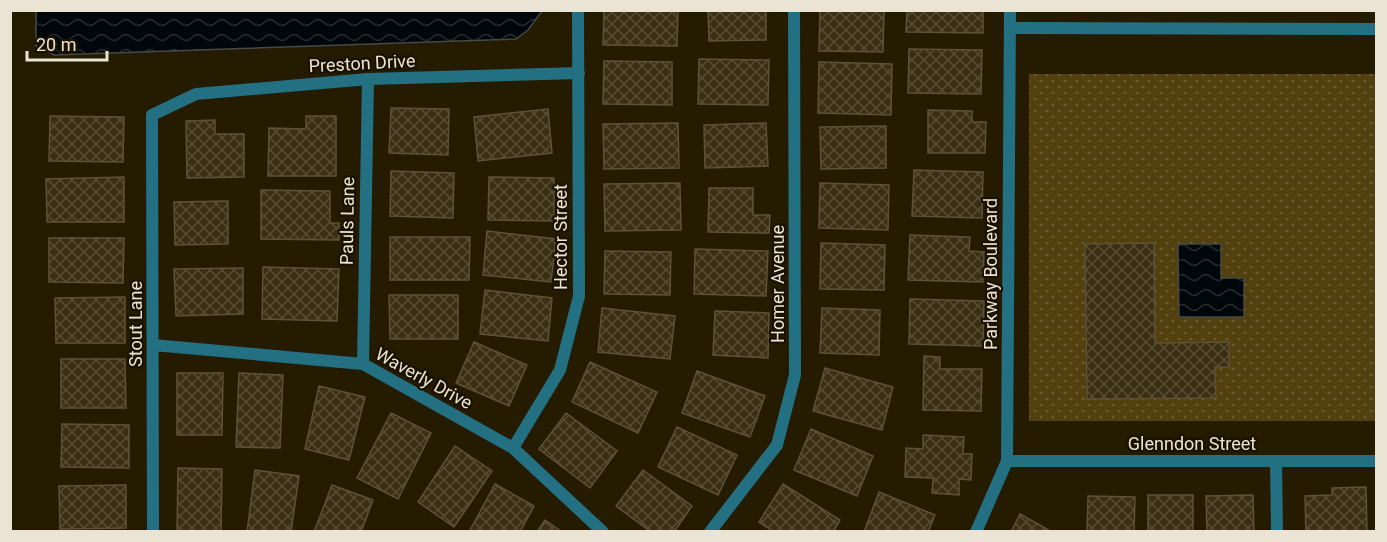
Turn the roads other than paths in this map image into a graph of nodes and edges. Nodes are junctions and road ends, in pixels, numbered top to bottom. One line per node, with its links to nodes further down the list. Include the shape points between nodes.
1 (578, 10): 6 (street, Hector Street)
2 (794, 10): 17 (street, Homer Avenue, via 795,375 777,445)
3 (1010, 10): 4 (street, Parkway Boulevard)
4 (1010, 28): 5 (street); 12 (street, Parkway Boulevard)
5 (1377, 29)
6 (579, 73): 7 (street, Preston Drive); 11 (street, Hector Street, via 579,296 560,370)
7 (368, 79): 8 (street, Preston Drive, via 196,94); 10 (street, Pauls Lane)
8 (152, 115): 9 (street, Stout Lane)
9 (153, 345): 10 (street, Waverly Drive); 15 (street, Stout Lane)
10 (363, 364): 11 (street, Waverly Drive)
11 (513, 447): 16 (street, Waverly Drive)
12 (1007, 461): 13 (street, Glenndon Street); 18 (street, Parkway Boulevard)
13 (1276, 461): 14 (street, Glenndon Street); 19 (street)
14 (1377, 461)
15 (153, 531)
16 (603, 531)
17 (710, 531)
18 (976, 531)
19 (1277, 531)

